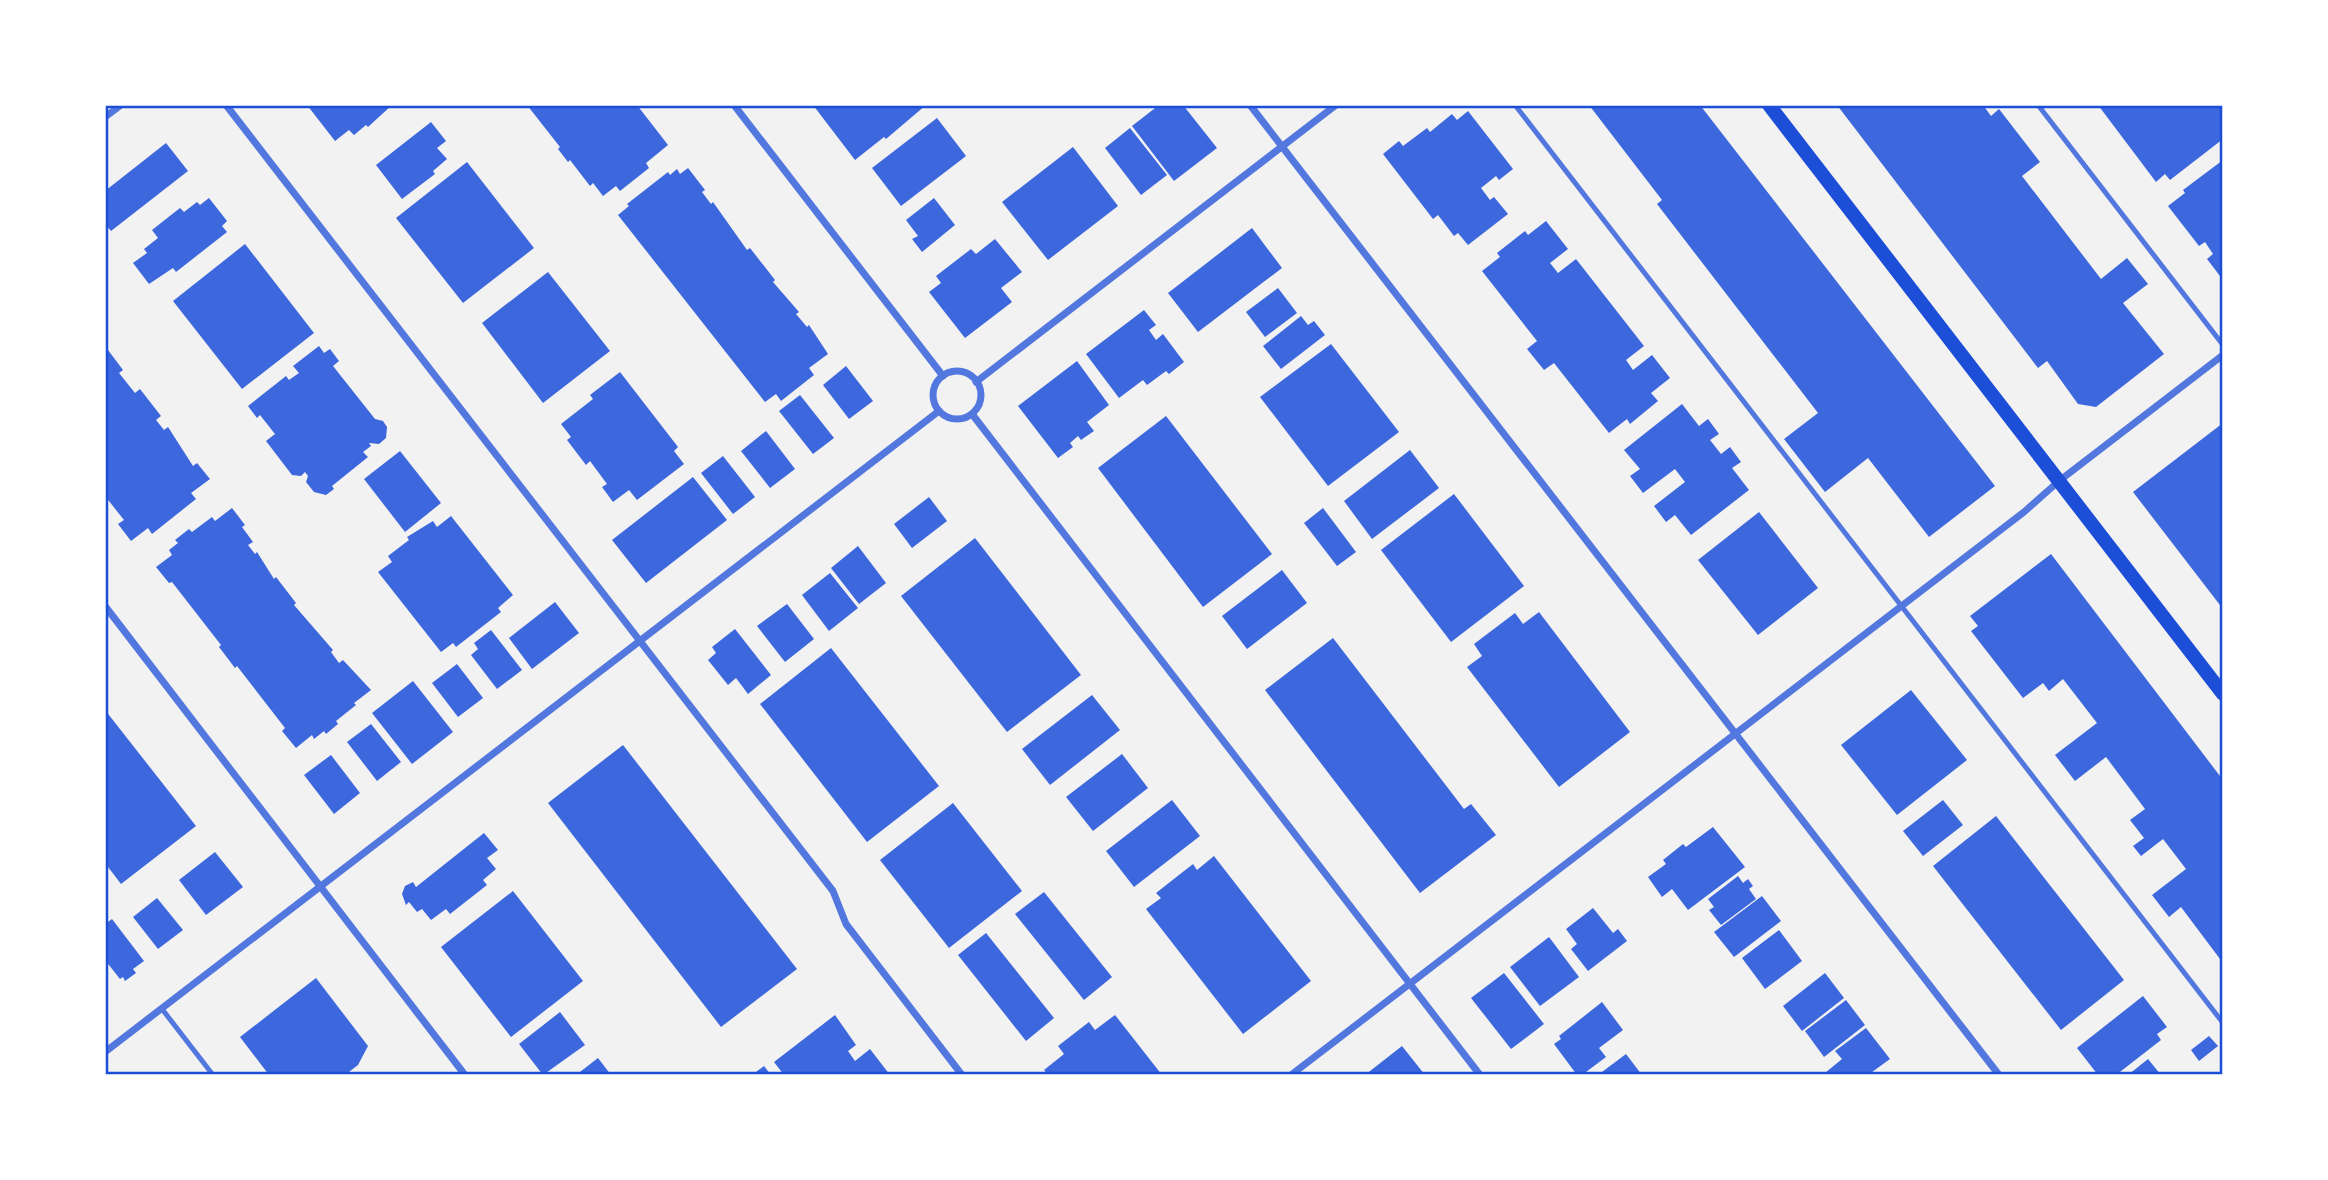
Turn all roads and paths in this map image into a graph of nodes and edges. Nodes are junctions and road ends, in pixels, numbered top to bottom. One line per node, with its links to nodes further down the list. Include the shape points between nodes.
1 (121, 105): 9 (street)
2 (226, 105): 20 (street)
3 (734, 105): 13 (street)
4 (1250, 105): 10 (street)
5 (1336, 105): 10 (street)
6 (1515, 105): 19 (lane)
7 (1769, 105): 17 (main road)
8 (2038, 105): 11 (lane)
9 (105, 117)
10 (1282, 146): 14 (street); 22 (street)
11 (2223, 345)
12 (2223, 355): 17 (street)
13 (943, 376): 14 (street, via 965,373); 15 (street, via 934,389)
14 (976, 382): 16 (street, via 981,395)
15 (939, 411): 16 (street, via 958,419); 20 (street)
16 (972, 414): 24 (street)
17 (2059, 481): 19 (street); 21 (main road)
18 (105, 606): 23 (street)
19 (1902, 606): 22 (street); 26 (lane)
20 (640, 640): 23 (street); 30 (street, via 833,891 846,924)
21 (2223, 694)
22 (1736, 733): 24 (street); 33 (street)
23 (320, 886): 25 (street); 29 (street)
24 (1410, 984): 31 (street); 32 (street)
25 (162, 1009): 27 (street); 28 (lane)
26 (2223, 1023)
27 (105, 1052)
28 (213, 1075)
29 (465, 1075)
30 (962, 1075)
31 (1291, 1075)
32 (1480, 1075)
33 (1999, 1075)

